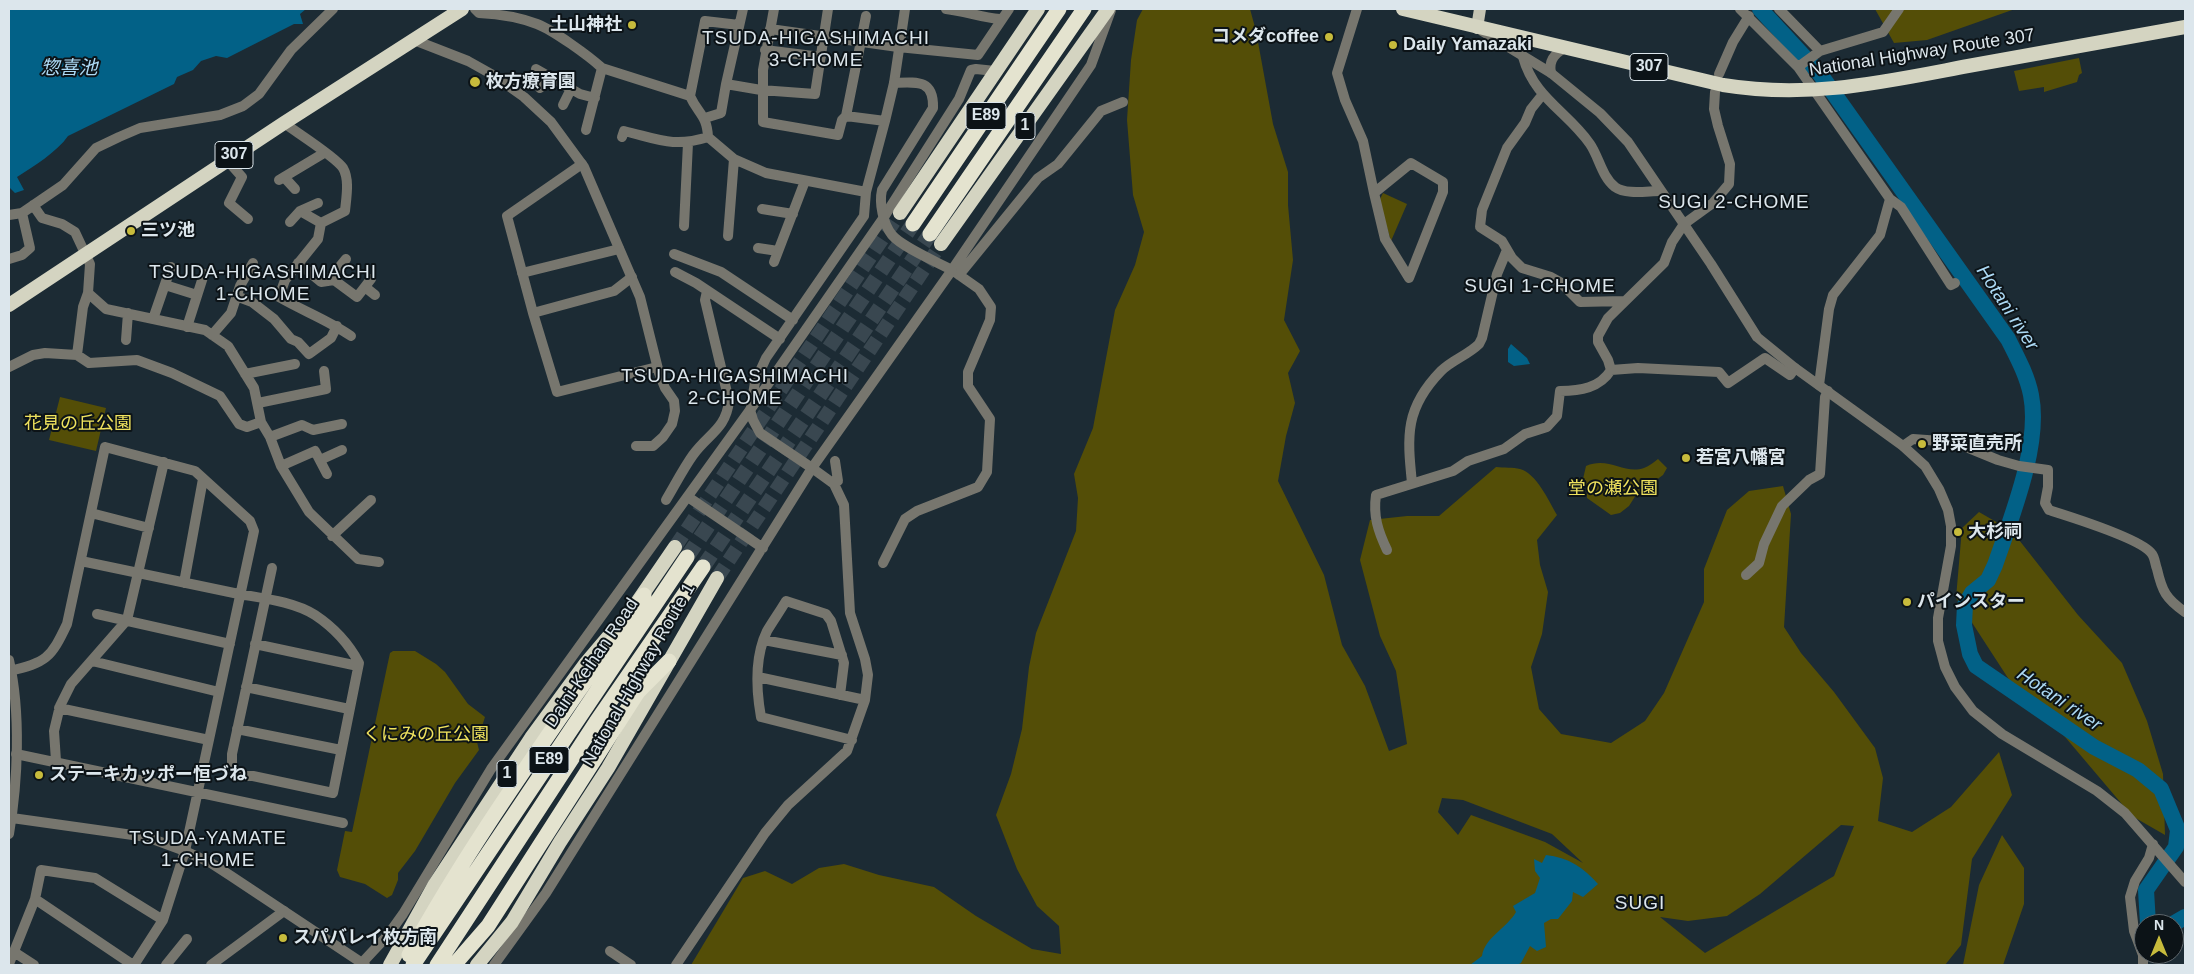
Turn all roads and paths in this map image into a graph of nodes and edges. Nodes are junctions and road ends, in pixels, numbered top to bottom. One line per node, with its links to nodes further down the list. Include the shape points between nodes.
1 (332, 9): 74 (street, via 291,50 259,94 243,106 220,115 140,128 119,137 96,148 64,186)
2 (462, 9): 28 (highway, 307)
3 (475, 9): 37 (street, via 479,13 537,24)
4 (743, 9): 23 (street)
5 (774, 9): 26 (street)
6 (828, 9): 27 (street)
7 (904, 9): 30 (street)
8 (946, 9): 22 (street)
9 (1009, 9): 22 (street)
10 (1038, 9): 39 (highway)
11 (1059, 9): 85 (highway, E89)
12 (1084, 9): 89 (highway, E89)
13 (1108, 9): 89 (highway, 1)
14 (1112, 9): 104 (street, via 1091,64)
15 (1357, 9): 71 (street, via 1337,73 1363,141)
16 (1403, 9): 25 (highway, National Highway Route 307 / 307)
17 (1480, 9): 25 (main road)
18 (1779, 9): 33 (street)
19 (1899, 9): 33 (street, via 1883,32)
20 (1744, 12): 36 (street); 41 (street)
21 (866, 16): 29 (street)
22 (1000, 19): 30 (street, via 978,55)
23 (739, 25): 44 (street); 51 (street, via 706,21)
24 (2185, 27): 48 (highway, National Highway Route 307 / 307)
25 (1477, 28): 31 (highway, National Highway Route 307 / 307); 35 (street)
26 (770, 30): 27 (street); 32 (street)
27 (824, 37): 29 (street); 34 (street)
28 (414, 40): 58 (highway, 307); 66 (street, via 468,61 524,97 550,122)
29 (861, 41): 30 (street); 55 (street)
30 (898, 47): 43 (street)
31 (1568, 47): 40 (street, via 1555,54 1551,63); 48 (highway, National Highway Route 307 / 307, via 1723,85 1758,90)
32 (765, 50): 34 (street); 47 (street)
33 (1820, 51): 36 (street)
34 (820, 57): 47 (street, via 815,94)
35 (1523, 57): 40 (street); 50 (street, via 1533,81)
36 (1798, 67): 48 (street)
37 (602, 68): 51 (street); 52 (street)
38 (536, 69): 42 (street)
39 (995, 72): 77 (highway); 81 (street, via 971,70 959,99)
40 (1552, 73): 69 (street, via 1600,113 1628,142)
41 (1719, 74)
42 (547, 75): 45 (street); 46 (street)
43 (894, 83): 57 (street); 81 (street, via 924,84 933,96 933,108 882,190 880,201)
44 (726, 84): 47 (street); 56 (street, via 721,113)
45 (540, 88)
46 (571, 89): 52 (street); 54 (street)
47 (761, 90): 55 (street, via 763,122 838,135)
48 (1818, 90): 72 (street)
49 (1715, 92): 86 (street, via 1714,110 1730,164 1729,184 1713,203)
50 (1543, 94): 69 (street, via 1582,133 1613,186 1632,192); 92 (street, via 1507,148 1480,215 1480,227 1502,241)
51 (690, 96): 56 (street)
52 (595, 98): 59 (street)
53 (1123, 102): 104 (street, via 1101,111 1058,164 1038,178)
54 (563, 105)
55 (846, 116): 57 (street)
56 (705, 118): 61 (street)
57 (885, 121): 70 (street)
58 (284, 123): 63 (street); 65 (highway, 307)
59 (586, 130)
60 (622, 137): 62 (street, via 624,131 675,144)
61 (708, 137): 62 (street); 64 (street)
62 (688, 143): 87 (street)
63 (324, 153): 68 (street, via 282,179); 84 (street, via 343,169 347,189 345,211)
64 (734, 159): 67 (street, via 766,173); 88 (street)
65 (227, 160): 82 (street, via 242,177 229,203); 94 (highway, 307)
66 (582, 164): 91 (street); 105 (street, via 507,216)
67 (805, 181): 70 (street); 79 (street)
68 (295, 189)
69 (1660, 191): 86 (street)
70 (866, 192): 122 (street, via 864,216)
71 (1374, 193): 71 (street, via 1385,239 1409,278 1443,192 1443,182 1411,163)
72 (1890, 199): 110 (street, via 1901,207 1951,285); 137 (street, via 1880,235 1833,295 1828,309)
73 (318, 203): 76 (street)
74 (33, 205): 78 (street); 94 (street, via 42,218 75,232)
75 (762, 209): 79 (street)
76 (300, 211): 83 (street); 84 (street)
77 (900, 213)
78 (22, 214): 80 (street); 96 (street, via 30,248)
79 (793, 214): 93 (street)
80 (9, 215)
81 (884, 217): 104 (street, via 892,234 906,245); 139 (street)
82 (248, 219)
83 (290, 222)
84 (320, 223): 100 (street, via 318,239)
85 (914, 224)
86 (1684, 224): 117 (street, via 1664,263); 133 (street, via 1757,337)
87 (684, 226)
88 (728, 236)
89 (936, 238)
90 (758, 248): 93 (street)
91 (619, 249): 105 (street); 107 (street)
92 (1507, 250): 117 (street, via 1522,268 1560,282 1580,302); 153 (street, via 1497,274 1479,344 1442,371 1418,401 1409,427)
93 (778, 251): 98 (street)
94 (85, 254): 113 (street, via 90,264); 118 (highway, 307)
95 (674, 254): 101 (street)
96 (9, 259)
97 (346, 259): 108 (street)
98 (774, 262)
99 (253, 263): 116 (street)
100 (298, 263): 108 (street, via 321,282); 123 (street, via 285,280 279,298)
101 (700, 264): 109 (street); 122 (street, via 720,272)
102 (171, 267): 111 (street)
103 (676, 272): 109 (street)
104 (955, 272): 150 (street); 166 (street, via 979,289 991,308 990,320 968,372 968,386 990,419 987,472 978,487 917,511 905,519)
105 (522, 273): 120 (street)
106 (204, 274): 114 (street)
107 (632, 277): 120 (street, via 614,291); 131 (street)
108 (328, 281): 115 (street, via 334,280 356,297 368,283)
109 (696, 283): 112 (street)
110 (1955, 283)
111 (165, 285): 114 (street); 121 (street)
112 (707, 290): 127 (street); 157 (street, via 705,300 729,401 728,414 694,454)
113 (88, 293): 119 (street, via 106,308); 129 (street, via 82,307)
114 (197, 295): 124 (street)
115 (375, 295)
116 (236, 296): 123 (street, via 252,302 274,319 310,354 330,338); 125 (street, via 231,313)
117 (1624, 300): 134 (street, via 1598,336)
118 (9, 304)
119 (128, 313): 121 (street); 128 (street)
120 (533, 313): 131 (street, via 557,392)
121 (153, 319): 124 (street)
122 (793, 320): 127 (street)
123 (337, 326): 126 (street)
124 (187, 327): 125 (street)
125 (212, 335): 136 (street, via 228,346)
126 (350, 336)
127 (780, 339): 139 (street, via 766,358 755,382)
128 (126, 340)
129 (77, 355): 132 (street, via 33,355); 140 (street, via 89,363 137,360 146,363 220,396 239,424 247,427)
130 (295, 364): 136 (street)
131 (657, 366): 143 (street, via 664,388 674,401 672,424 653,446)
132 (9, 367)
133 (1796, 368): 134 (street, via 1790,375 1765,358 1728,383 1719,372 1638,368); 137 (street)
134 (1610, 370): 153 (street, via 1606,378 1585,389 1560,391 1557,416 1548,427 1525,434 1504,449 1468,461 1453,471)
135 (324, 371): 138 (street, via 326,389)
136 (245, 374): 138 (street)
137 (1824, 388): 144 (street); 170 (street, via 1820,474 1782,506 1764,544 1760,563)
138 (258, 403): 140 (street)
139 (750, 410): 150 (street, via 760,433); 155 (street)
140 (261, 422): 142 (street)
141 (342, 424): 142 (street, via 313,430 302,425)
142 (270, 437): 149 (street)
143 (636, 446)
144 (1903, 446): 176 (street, via 1914,440 1954,442 2019,466 2048,470 2045,503 2049,510 2147,548 2153,554 2166,597); 204 (street, via 1925,466 1948,510 1951,546 1938,618 1938,641 1955,687 1973,710 2002,734 2096,791 2125,813)
145 (342, 450): 146 (street)
146 (320, 460): 149 (street, via 315,451); 151 (street)
147 (835, 460): 154 (street, via 838,481)
148 (164, 462): 152 (street, via 194,471); 158 (street, via 105,447); 159 (street)
149 (281, 466): 160 (street, via 309,512)
150 (812, 468): 154 (street); 161 (street)
151 (327, 474)
152 (203, 479): 172 (street); 173 (street, via 250,521 254,531)
153 (1412, 483): 162 (street, via 1376,495 1375,522)
154 (834, 484): 191 (street, via 844,505 850,613 868,675)
155 (688, 497): 161 (street); 214 (street, via 491,769 403,914)
156 (371, 500): 160 (street)
157 (666, 500)
158 (91, 513): 159 (street); 164 (street)
159 (149, 528): 169 (street)
160 (332, 536): 165 (street, via 358,559)
161 (763, 548): 225 (street, via 546,893)
162 (1387, 550)
163 (681, 552): 174 (highway, National Highway Route 1 / 1); 221 (highway, Daini-Keihan Road / E89)
164 (81, 561): 169 (street); 186 (street, via 67,624 56,647 38,664)
165 (380, 562)
166 (883, 563)
167 (703, 567): 222 (highway, Daini-Keihan Road / E89, via 596,722)
168 (272, 568): 175 (street)
169 (138, 573): 172 (street); 178 (street)
170 (1746, 575)
171 (717, 578): 184 (highway, National Highway Route 1)
172 (184, 582): 173 (street)
173 (240, 594): 175 (street); 180 (street)
174 (644, 595): 219 (highway, National Highway Route 1 / 1, via 586,663 530,738 435,884); 220 (highway, via 439,900)
175 (265, 600): 181 (street); 185 (street, via 288,604 315,615 350,647)
176 (2185, 612)
177 (97, 614): 178 (street)
178 (127, 620): 180 (street); 183 (street)
179 (764, 640): 182 (street); 182 (street, via 786,601 826,614); 187 (street)
180 (230, 644): 189 (street)
181 (255, 644): 185 (street); 188 (street)
182 (842, 655): 190 (street)
183 (92, 661): 189 (street); 192 (street, via 71,684)
184 (669, 661): 223 (highway, via 638,692 488,926); 224 (highway, National Highway Route 1, via 608,768 512,922)
185 (358, 666): 193 (street)
186 (10, 667): 198 (street)
187 (758, 677): 190 (street); 196 (street, via 761,717)
188 (246, 687): 193 (street); 194 (street)
189 (219, 692): 195 (street)
190 (840, 695): 191 (street)
191 (865, 700): 196 (street)
192 (59, 708): 195 (street); 199 (street, via 54,731)
193 (349, 709): 197 (street)
194 (237, 729): 197 (street); 197 (street, via 232,767 239,776 254,776 333,793)
195 (209, 740): 200 (street)
196 (852, 740): 227 (street, via 847,751 788,804 765,833)
197 (341, 750)
198 (16, 754): 199 (street); 201 (street)
199 (56, 761): 200 (street)
200 (198, 792): 202 (street); 205 (street)
201 (10, 817): 203 (street); 205 (street, via 147,837)
202 (342, 823)
203 (9, 834)
204 (2156, 848): 206 (street); 228 (street, via 2135,881 2130,897 2134,932 2143,955)
205 (185, 851): 208 (street, via 211,863); 209 (street)
206 (2185, 882)
207 (35, 899): 209 (street, via 41,870 95,878); 212 (street); 216 (street)
208 (284, 911): 214 (street); 218 (street)
209 (163, 920): 216 (street)
210 (187, 939): 217 (street)
211 (610, 951): 226 (street)
212 (14, 952): 213 (street); 215 (street)
213 (9, 964)
214 (362, 964)
215 (34, 965)
216 (134, 965)
217 (166, 965)
218 (211, 965)
219 (390, 965)
220 (404, 965)
221 (413, 965)
222 (437, 965)
223 (454, 965)
224 (477, 965)
225 (494, 965)
226 (632, 965)
227 (676, 965)
228 (2143, 965)

